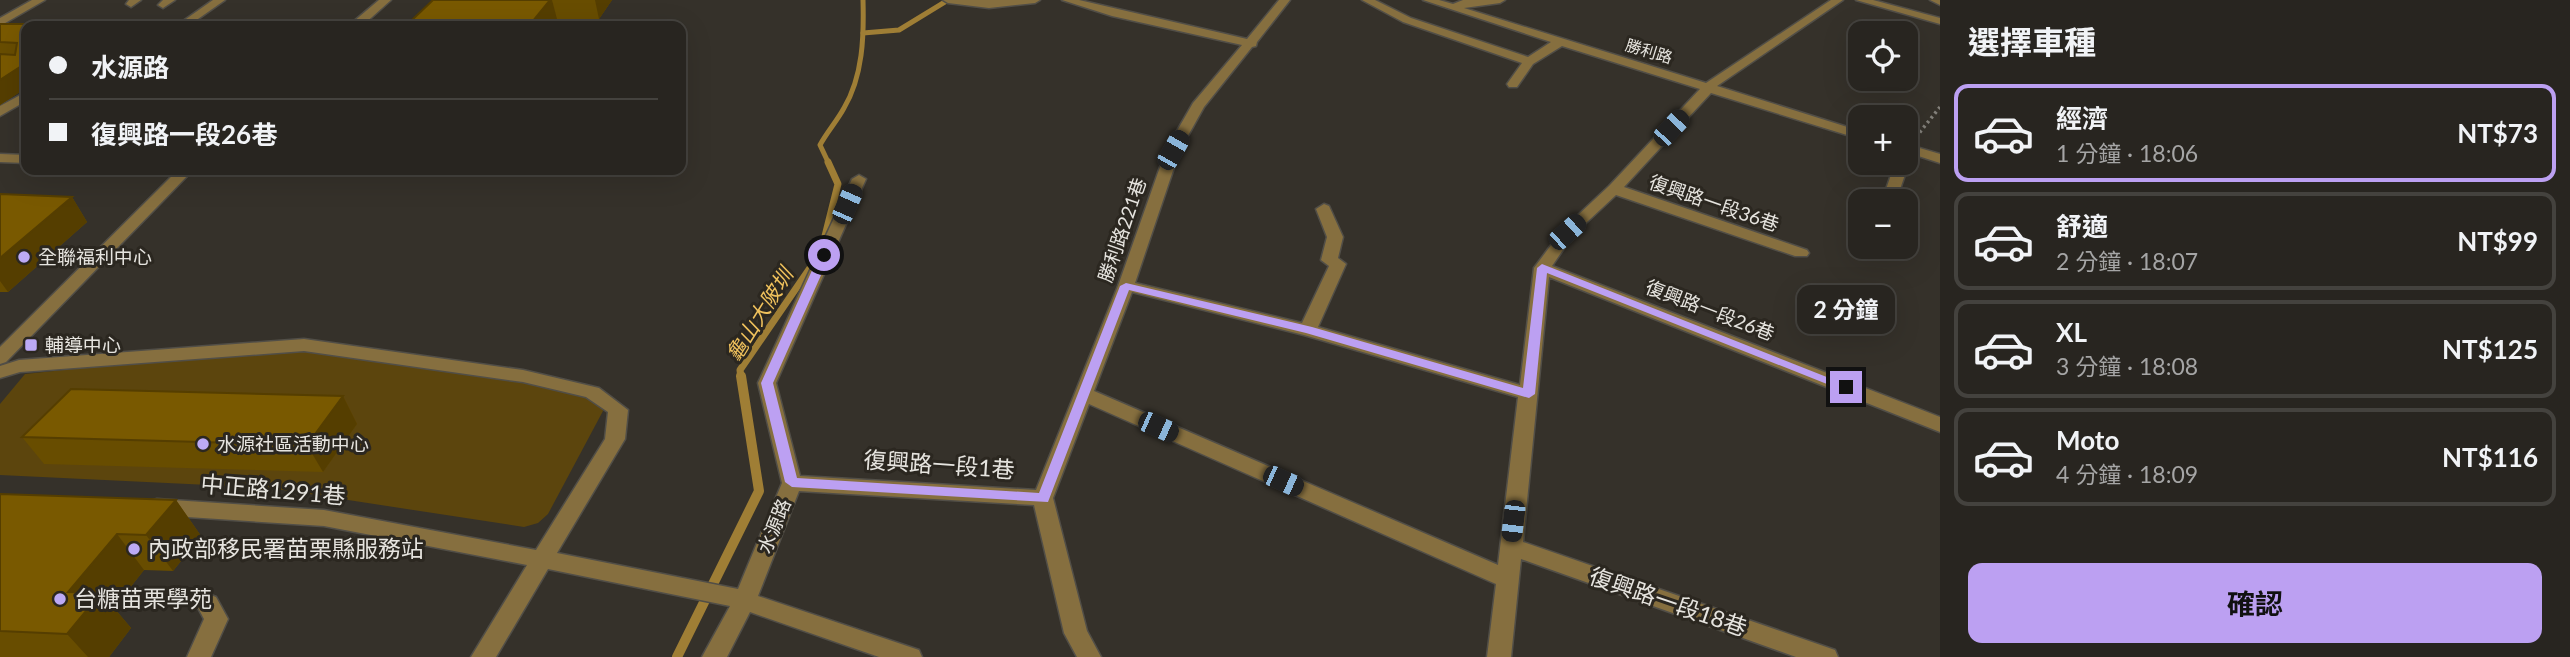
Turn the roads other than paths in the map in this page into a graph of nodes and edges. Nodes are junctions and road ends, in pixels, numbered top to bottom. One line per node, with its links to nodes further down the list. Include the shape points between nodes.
1 (40, 0): 17 (street)
2 (220, 0): 14 (street)
3 (386, 0): 15 (street)
4 (948, 0): 5 (street, via 989,5)
5 (1035, 0)
6 (1067, 0): 19 (street)
7 (1286, 0): 19 (street, 勝利路221巷)
8 (1367, 0): 20 (street, via 1407,20)
9 (1428, 0): 13 (street, 勝利路)
10 (1500, 0): 13 (street)
11 (1838, 0): 22 (street)
12 (1861, 0): 16 (street)
13 (1453, 8): 18 (street, 勝利路)
14 (188, 21)
15 (362, 21)
16 (1940, 21)
17 (0, 23)
18 (1560, 42): 20 (street); 22 (street, 勝利路)
19 (1252, 44): 36 (street, 勝利路221巷, via 1198,106 1173,150)
20 (1528, 61): 21 (street)
21 (1513, 84)
22 (1709, 88): 25 (street, 勝利路); 32 (street)
23 (21, 99): 24 (street)
24 (0, 112)
25 (1848, 131)
26 (1918, 155): 29 (street)
27 (0, 158): 28 (street)
28 (21, 159)
29 (1940, 159)
30 (181, 175): 38 (street)
31 (859, 179): 43 (street, 水源路, via 767,383)
32 (1614, 189): 34 (street, 復興路一段36巷); 35 (street, via 1567,232)
33 (1324, 209): 37 (street, via 1335,237 1329,260 1338,264)
34 (1801, 253)
35 (1542, 268): 41 (street); 42 (street, 復興路一段26巷)
36 (1126, 286): 37 (street); 40 (street, 勝利路221巷)
37 (1308, 330): 41 (street)
38 (0, 358)
39 (0, 372): 47 (street, via 19,366 304,345 523,376 592,392 618,410 615,439)
40 (1083, 394): 44 (street, 勝利路221巷); 48 (street)
41 (1529, 394): 46 (street)
42 (1940, 425)
43 (792, 482): 44 (street, 復興路一段1巷); 49 (street, 水源路)
44 (1043, 498): 55 (street, via 1076,633)
45 (133, 506): 47 (street, 中正路1291巷, via 324,518)
46 (1510, 546): 48 (street); 57 (street, 復興路一段18巷)
47 (538, 561): 49 (street); 52 (street)
48 (1507, 579): 56 (street)
49 (734, 597): 53 (street, 水源路); 54 (street)
50 (208, 604): 51 (street, via 216,619)
51 (199, 657)
52 (483, 657)
53 (714, 657)
54 (910, 657)
55 (1089, 657)
56 (1499, 657)
57 (1826, 657)

